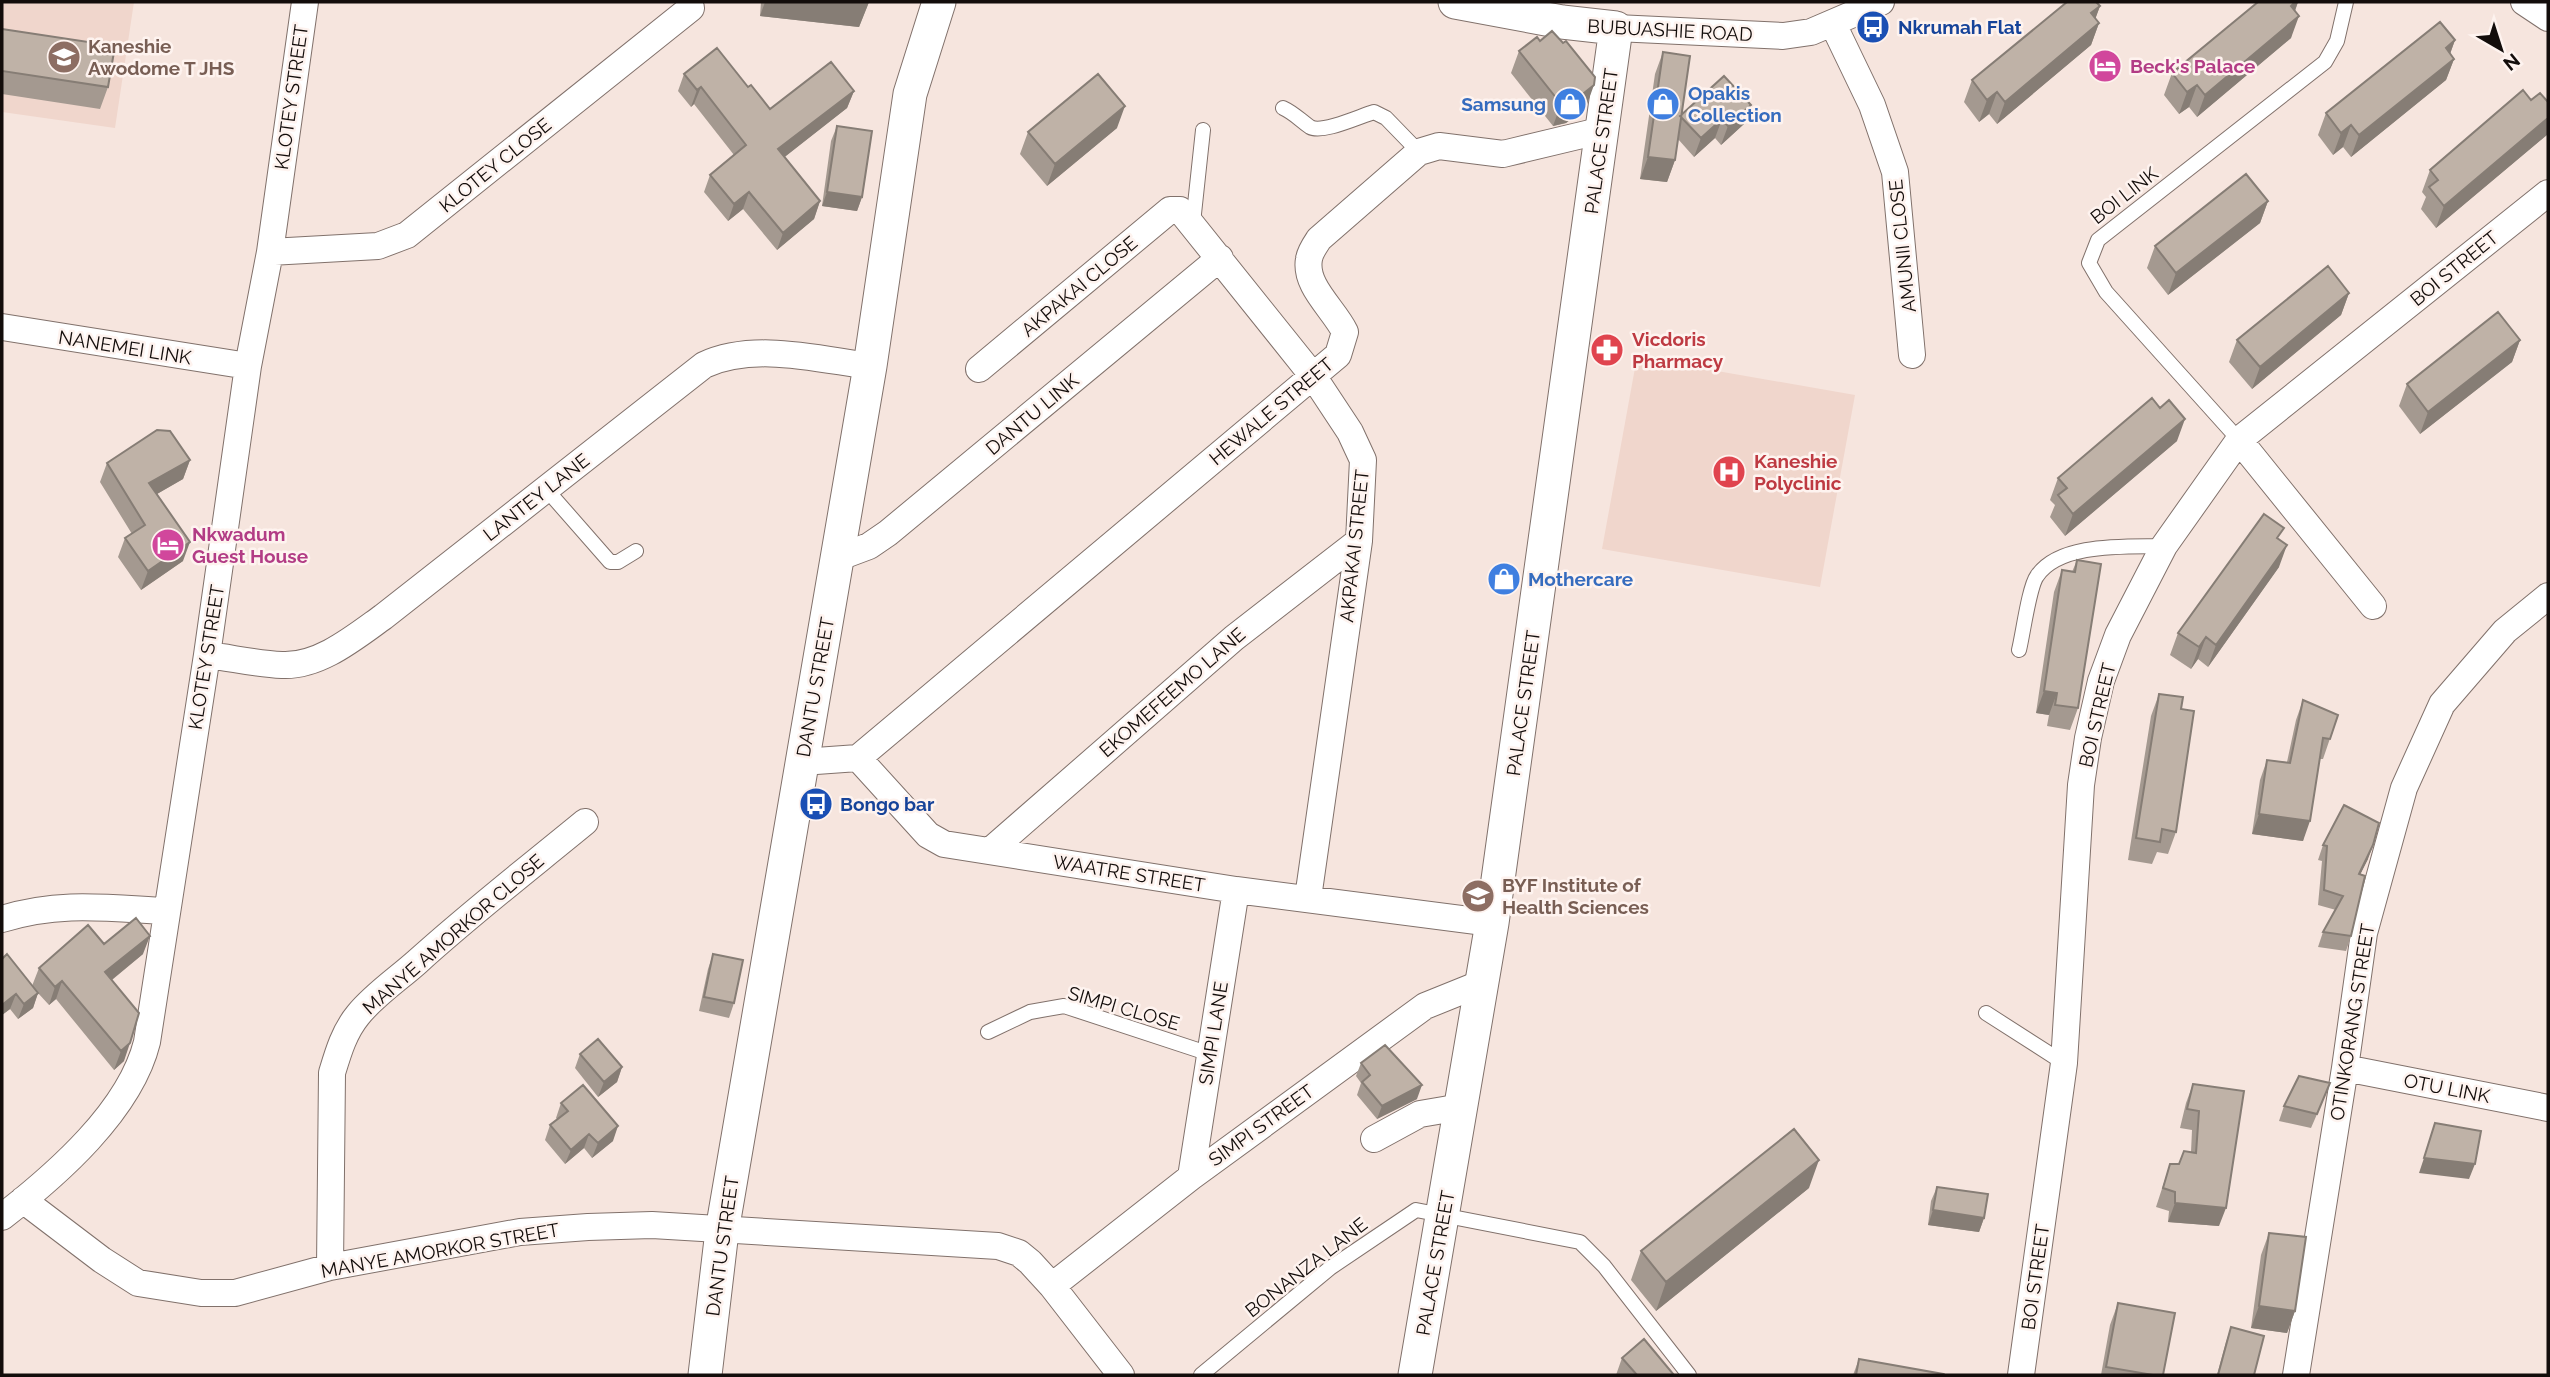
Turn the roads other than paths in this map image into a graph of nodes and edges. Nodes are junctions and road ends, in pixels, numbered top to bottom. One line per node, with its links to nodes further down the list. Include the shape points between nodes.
1 (305, 2): 16 (street, KLOTEY STREET)
2 (939, 2): 21 (street, DANTU STREET, via 910,94)
3 (1455, 2): 7 (street, BUBUASHIE ROAD)
4 (1880, 2): 8 (street, BUBUASHIE ROAD)
5 (2347, 2): 24 (lane, BOI LINK, via 2337,41 2325,62 2098,240 2090,263 2106,292)
6 (691, 8): 16 (street, KLOTEY CLOSE, via 407,235 378,246)
7 (1564, 12): 9 (street, BUBUASHIE ROAD)
8 (1833, 24): 9 (street, BUBUASHIE ROAD, via 1783,36); 19 (street, AMUNII CLOSE, via 1872,105 1895,172)
9 (1616, 29): 12 (street, PALACE STREET)
10 (1283, 108): 13 (lane, via 1313,129 1374,112)
11 (1203, 130): 15 (lane)
12 (1603, 130): 13 (street, via 1503,154 1439,146); 42 (street, PALACE STREET)
13 (1419, 152): 23 (street, HEWALE STREET, via 1318,239 1308,257 1309,276 1345,332 1338,355)
14 (2548, 193): 24 (street, BOI STREET)
15 (1187, 217): 17 (street, AKPAKAI STREET); 22 (street, AKPAKAI CLOSE, via 1170,210)
16 (270, 251): 20 (street, KLOTEY STREET)
17 (1220, 258): 23 (street, AKPAKAI STREET); 29 (street, DANTU LINK, via 888,533)
18 (2, 327): 20 (street, NANEMEI LINK)
19 (1912, 355)
20 (248, 366): 33 (street, KLOTEY STREET)
21 (870, 366): 25 (street, LANTEY LANE, via 749,353 722,357 704,365); 29 (street, DANTU STREET)
22 (979, 369)
23 (1313, 376): 26 (street, AKPAKAI STREET, via 1363,460); 34 (street, HEWALE STREET)
24 (2239, 440): 27 (street, BOI STREET); 31 (street)
25 (546, 489): 28 (lane, via 610,562); 33 (street, LANTEY LANE, via 383,617 335,649 283,665)
26 (1359, 541): 37 (street, EKOMEFEEMO LANE, via 1234,638); 39 (street, AKPAKAI STREET)
27 (2164, 545): 32 (lane, via 2088,550 2052,559 2035,577); 47 (street, BOI STREET, via 2118,635 2088,738 2081,785)
28 (636, 551)
29 (837, 558): 35 (street, DANTU STREET)
30 (2548, 596): 48 (street, OTINKORANG STREET, via 2505,631 2442,704 2404,788 2364,933)
31 (2373, 606)
32 (2019, 650)
33 (207, 655): 40 (street, KLOTEY STREET)
34 (858, 758): 35 (street); 37 (street, WAATRE STREET, via 933,839)
35 (802, 762): 56 (street, DANTU STREET)
36 (585, 822): 57 (street, MANYE AMORKOR CLOSE, via 375,998 346,1033 332,1073)
37 (991, 850): 38 (street, WAATRE STREET)
38 (1236, 890): 39 (street, WAATRE STREET); 46 (street, SIMPI LANE)
39 (1308, 898): 42 (street, WAATRE STREET)
40 (166, 911): 41 (street, via 52,907); 53 (street, KLOTEY STREET, via 147,1042 132,1080 72,1158)
41 (2, 919)
42 (1492, 923): 43 (street, PALACE STREET)
43 (1482, 983): 49 (street, PALACE STREET); 52 (street, SIMPI STREET, via 1425,1006)
44 (1986, 1013): 47 (lane)
45 (988, 1032): 46 (lane, SIMPI CLOSE, via 1030,1012 1063,1006)
46 (1210, 1054): 52 (street, SIMPI LANE)
47 (2064, 1063): 64 (street, BOI STREET)
48 (2345, 1069): 50 (street, OTU LINK); 65 (street, OTINKORANG STREET)
49 (1461, 1107): 51 (street, via 1420,1114); 54 (street, PALACE STREET)
50 (2548, 1108)
51 (1374, 1139)
52 (1191, 1177): 58 (street, SIMPI STREET)
53 (23, 1200): 55 (street, KLOTEY STREET); 57 (street, MANYE AMORKOR STREET, via 138,1283 235,1293)
54 (1443, 1216): 61 (lane, BONANZA LANE, via 1416,1210 1330,1268); 62 (street, PALACE STREET); 63 (lane, BONANZA LANE, via 1580,1242)
55 (2, 1217)
56 (722, 1231): 57 (street, MANYE AMORKOR STREET, via 652,1226 520,1232); 58 (street, MANYE AMORKOR STREET, via 998,1246 1019,1253); 59 (street, DANTU STREET)
57 (330, 1267)
58 (1052, 1286): 60 (street, MANYE AMORKOR STREET)
59 (705, 1375)
60 (1121, 1375)
61 (1201, 1375)
62 (1415, 1375)
63 (1689, 1375)
64 (2021, 1375)
65 (2296, 1375)

